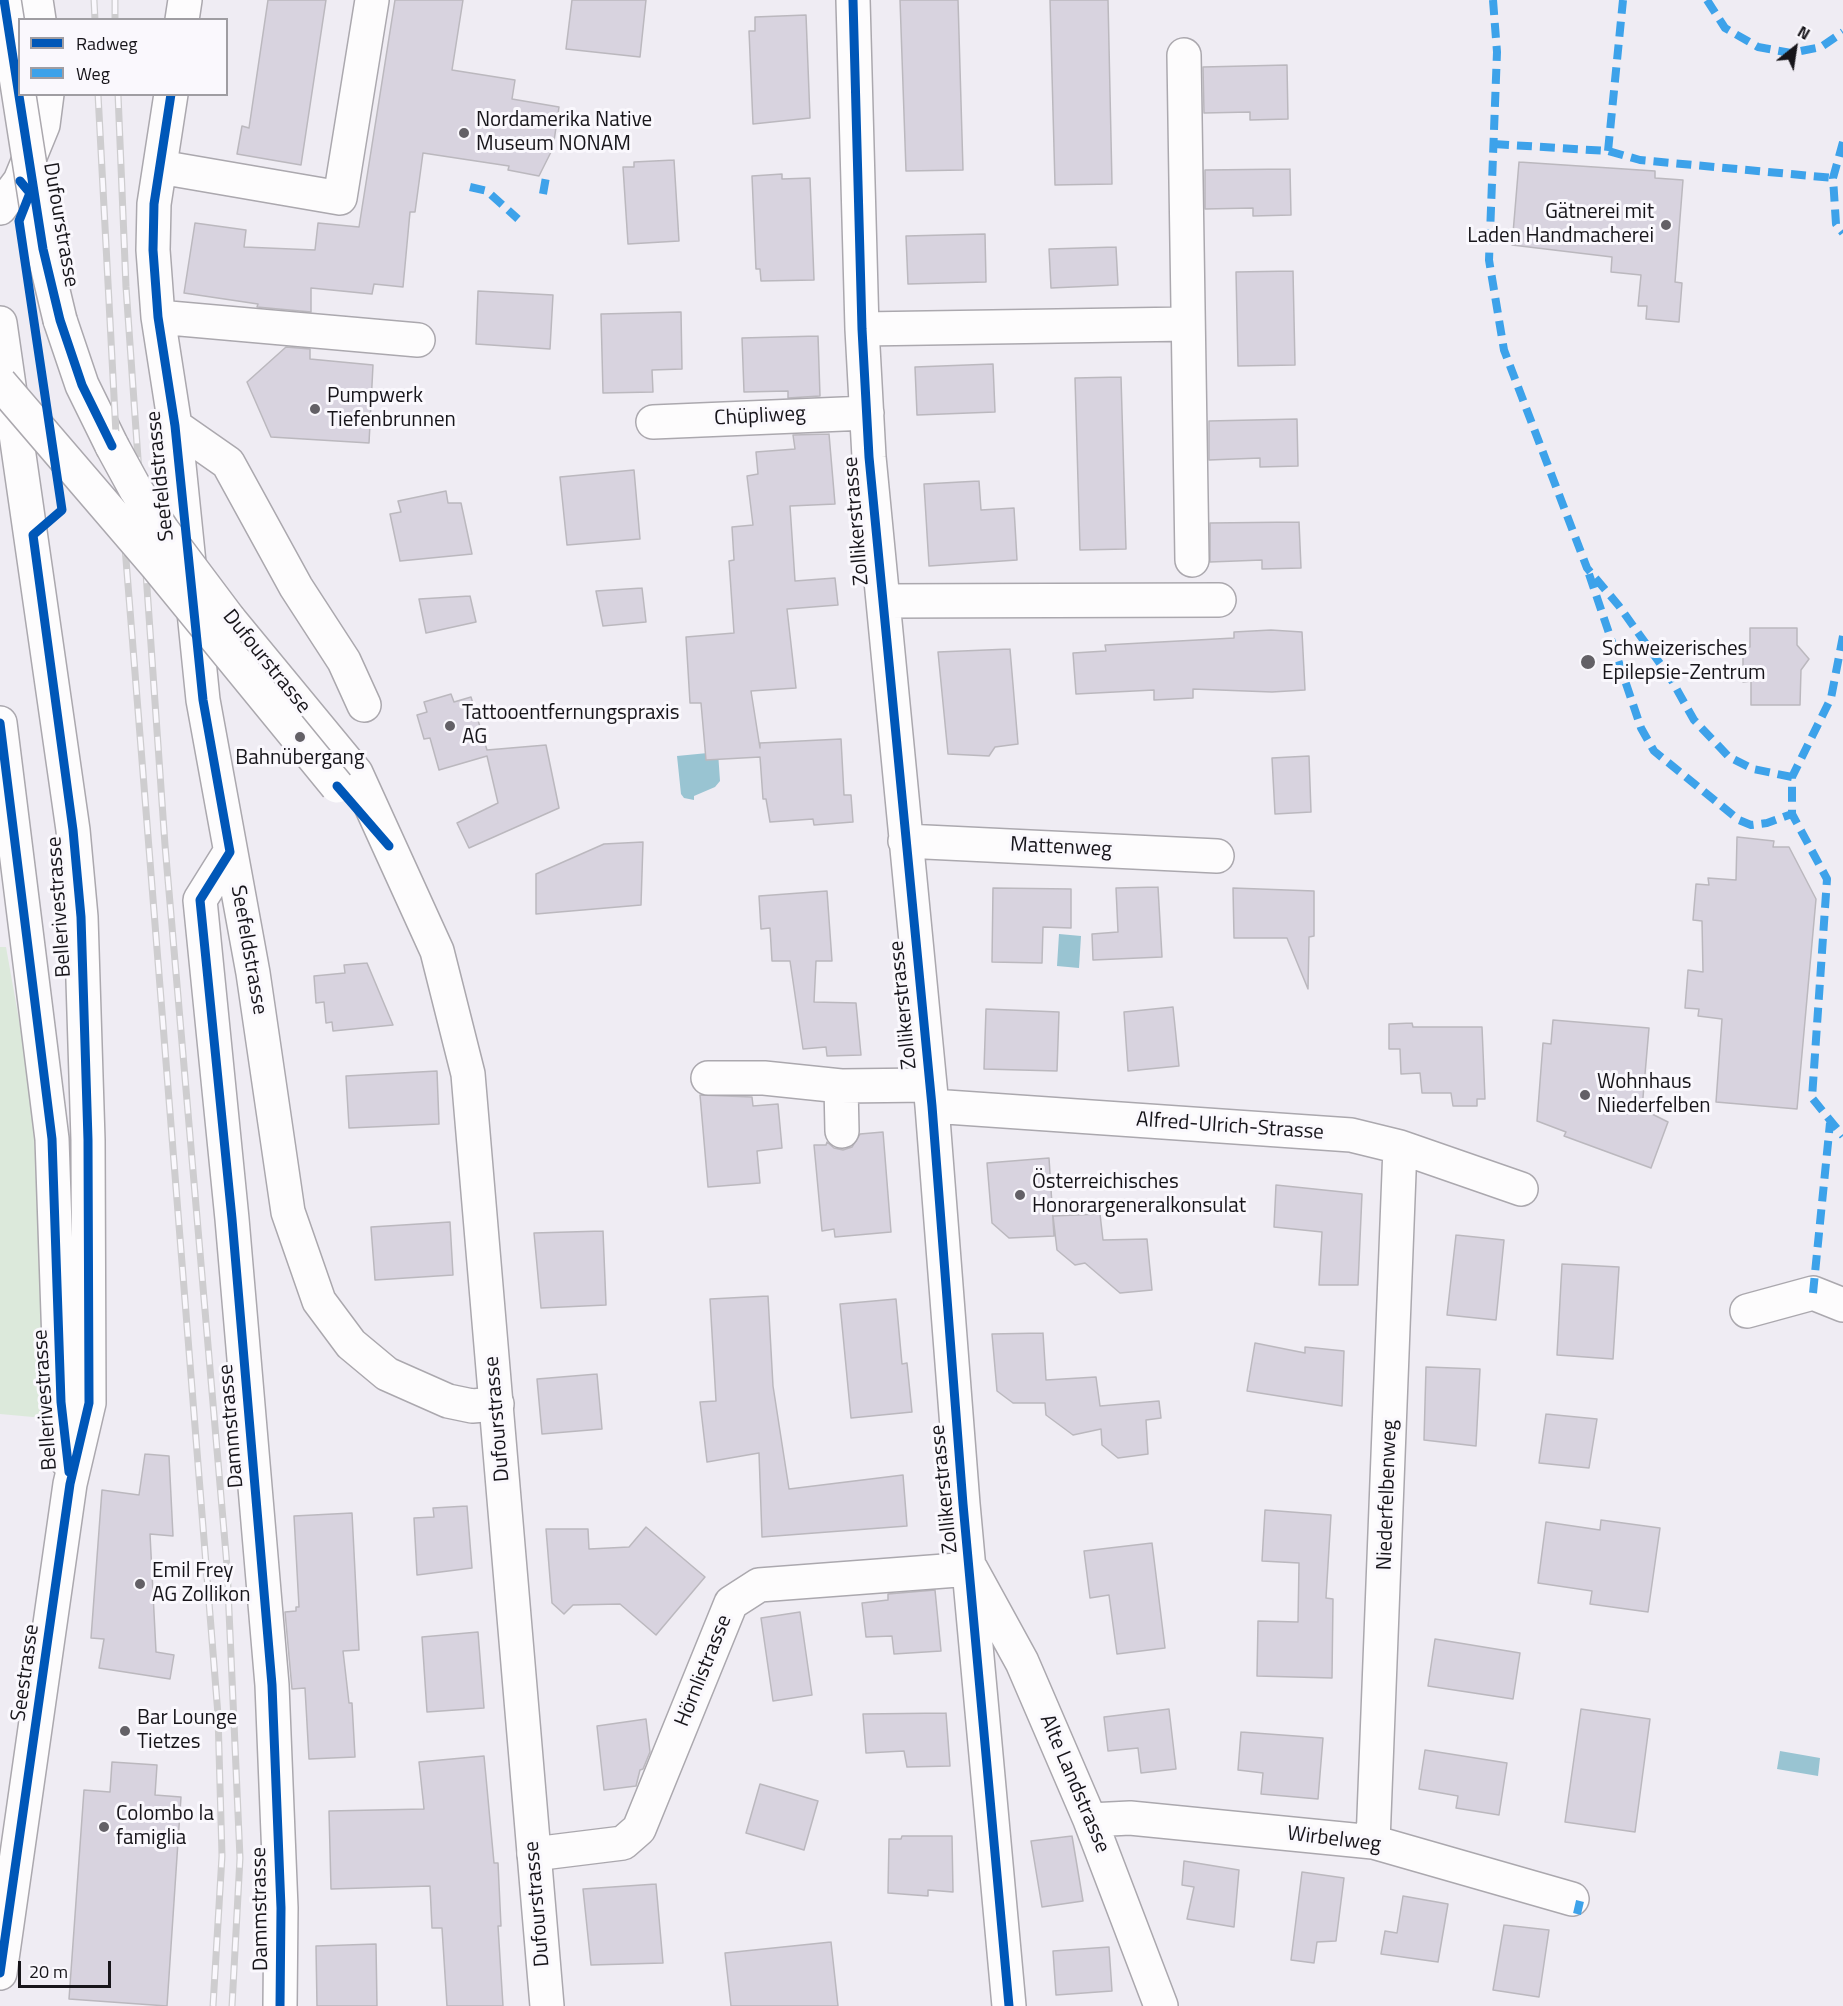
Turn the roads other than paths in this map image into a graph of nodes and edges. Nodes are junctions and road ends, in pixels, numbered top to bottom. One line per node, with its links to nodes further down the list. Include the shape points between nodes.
1 (4, 0): 9 (street, Dufourstrasse, bridge)
2 (36, 0): 6 (street)
3 (185, 0): 7 (street)
4 (372, 0): 13 (street, via 340,198)
5 (853, 0): 18 (street, Zollikerstrasse)
6 (39, 18)
7 (182, 18)
8 (1184, 55): 17 (street)
9 (18, 89)
10 (19, 96): 29 (street, Dufourstrasse, bridge, via 43,249 60,320 82,385 136,490 163,531)
11 (47, 96): 14 (street, via 43,125 20,181)
12 (171, 96): 13 (street, Seefeldstrasse)
13 (160, 167): 15 (street, Seefeldstrasse, via 153,250)
14 (0, 208)
15 (158, 318): 19 (street); 23 (street, Seefeldstrasse)
16 (0, 323): 43 (street, Bellerivestrasse, via 71,819 81,917 88,1140 89,1403)
17 (1188, 324): 18 (street); 24 (street)
18 (862, 329): 21 (street, Zollikerstrasse)
19 (418, 340)
20 (0, 383): 29 (street, Dufourstrasse, bridge)
21 (867, 413): 22 (street, Chüpliweg); 26 (street, Zollikerstrasse)
22 (653, 422)
23 (175, 426): 27 (street, via 228,463 296,587 344,661); 31 (street, Seefeldstrasse, via 203,699)
24 (1192, 560)
25 (1219, 600): 26 (street)
26 (883, 601): 30 (street, Zollikerstrasse)
27 (364, 705)
28 (0, 723): 33 (street, Bellerivestrasse)
29 (347, 779): 42 (street, Dufourstrasse, via 389,846 437,951 468,1074)
30 (905, 841): 32 (street, Mattenweg); 36 (street, Zollikerstrasse)
31 (230, 852): 42 (street, Seefeldstrasse, via 253,973 288,1212 319,1301 351,1344 387,1374 448,1401 472,1406); 50 (street, Dammstrasse, via 200,900 272,1685 281,1908)
32 (1217, 856)
33 (10, 874): 43 (street, Bellerivestrasse, via 52,1139 61,1402)
34 (708, 1078): 35 (street, Alfred-Ulrich-Strasse, via 764,1078)
35 (841, 1086): 36 (street, Alfred-Ulrich-Strasse); 37 (street)
36 (930, 1095): 38 (street, Alfred-Ulrich-Strasse, via 1352,1135); 44 (street, Zollikerstrasse)
37 (842, 1131)
38 (1400, 1147): 39 (street, Alfred-Ulrich-Strasse); 46 (street, Niederfelbenweg)
39 (1521, 1190)
40 (1843, 1305): 41 (street, via 1813,1293)
41 (1747, 1311)
42 (497, 1404): 47 (street, Dufourstrasse)
43 (70, 1484): 49 (street, Seestrasse)
44 (971, 1569): 45 (street, Alte Landstrasse, via 1022,1662); 47 (street, Hörnlistrasse, via 759,1585 731,1603 639,1829 623,1843); 52 (street, Zollikerstrasse)
45 (1090, 1820): 46 (street, Wirbelweg, via 1130,1818); 53 (street, Alte Landstrasse)
46 (1373, 1842): 48 (street, Wirbelweg)
47 (534, 1854): 51 (street, Dufourstrasse)
48 (1572, 1899)
49 (0, 1973)
50 (280, 2006)
51 (547, 2006)
52 (1009, 2006)
53 (1161, 2006)

